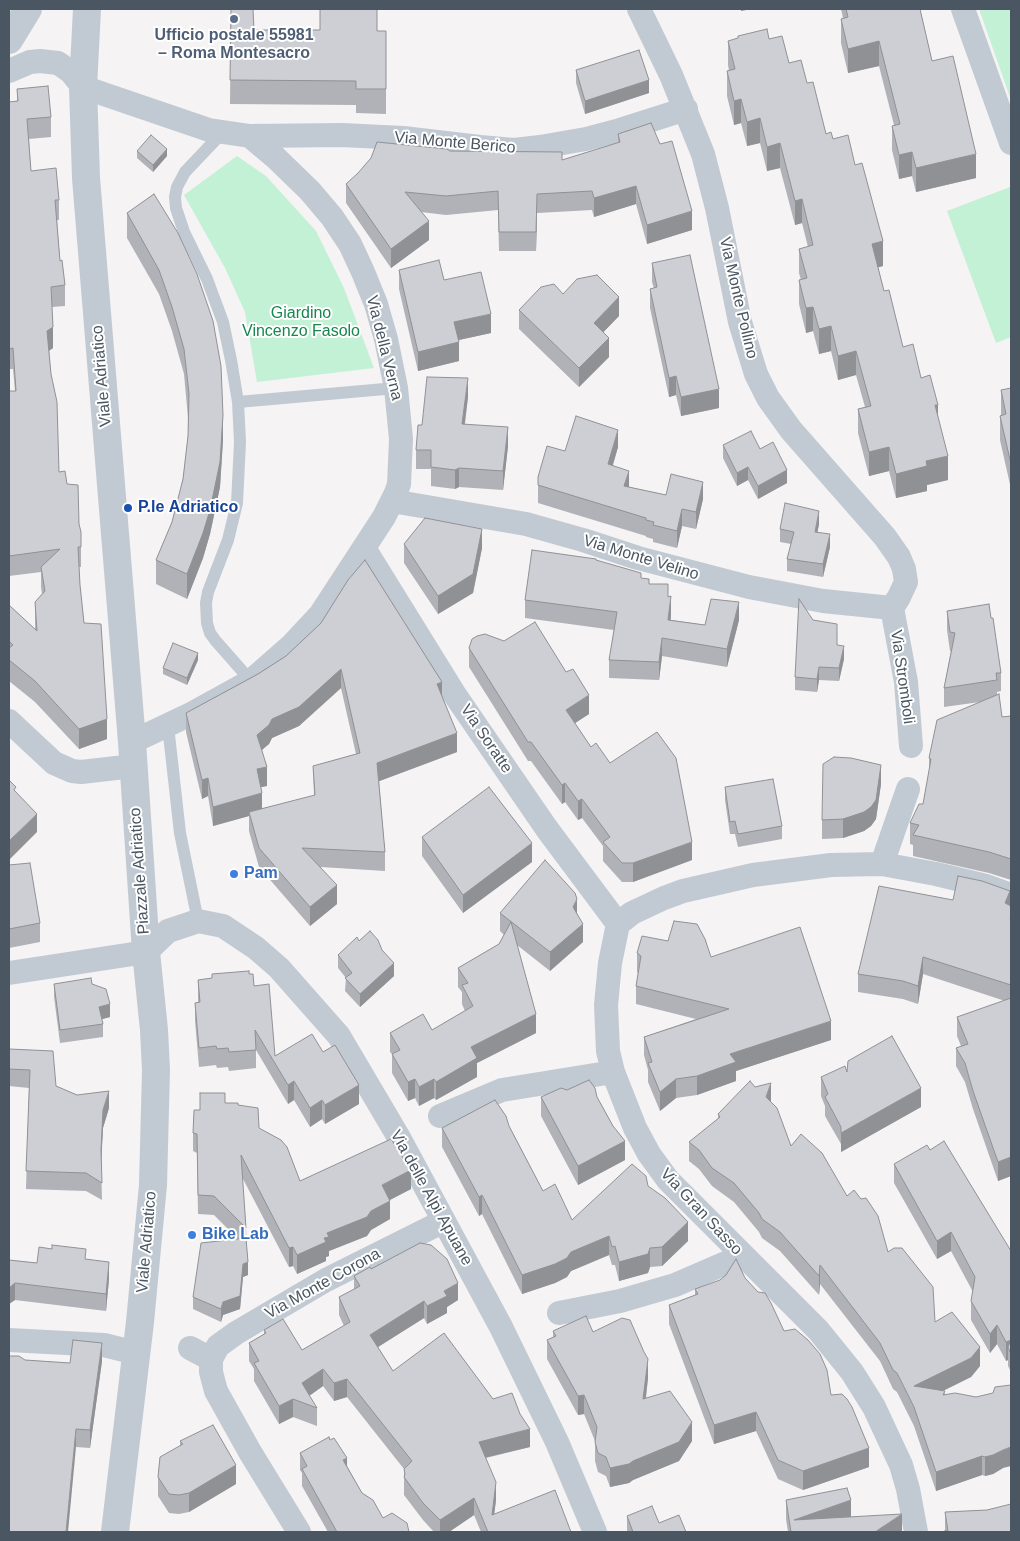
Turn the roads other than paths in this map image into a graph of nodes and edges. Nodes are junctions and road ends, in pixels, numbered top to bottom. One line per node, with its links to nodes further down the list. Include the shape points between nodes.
1 (28, 9): 5 (street)
2 (87, 9): 7 (street, Viale Adriatico)
3 (639, 9): 8 (street, Via Monte Pollino)
4 (963, 9): 11 (street)
5 (9, 40)
6 (9, 71): 7 (street, via 30,62 48,61 65,67)
7 (83, 87): 9 (street); 21 (street, Viale Adriatico, via 86,178)
8 (686, 109): 10 (street, Via Monte Berico, via 586,139 514,150 403,138); 16 (street, Via Monte Pollino, via 710,174 740,322 756,374 768,398 791,430 899,557 906,582)
9 (222, 133): 10 (street); 13 (lane, via 185,172 176,187 175,197 184,232 223,322)
10 (250, 136): 12 (street, Via della Verna, via 299,179 342,230 376,304)
11 (1011, 142)
12 (396, 388): 13 (lane); 14 (street, Via della Verna, via 401,439 399,484)
13 (238, 402): 17 (lane, via 237,503 228,540 208,592 206,614 210,633)
14 (392, 501): 15 (street, Via della Verna); 16 (street, Via Monte Velino, via 526,524 748,587 823,601)
15 (364, 548): 17 (street, Via della Verna, via 320,615 285,652); 26 (street, Via Soratte, via 461,703 547,829)
16 (892, 608): 20 (street, Via Stromboli, via 906,682)
17 (251, 681): 19 (street, Via della Verna)
18 (9, 721): 21 (street, Via della Verna, via 54,763 72,771 81,772)
19 (168, 726): 21 (street, Via della Verna); 25 (lane, via 180,833)
20 (911, 746)
21 (133, 754): 27 (street, Piazzale Adriatico)
22 (908, 789): 23 (street)
23 (882, 864): 24 (street, via 986,886); 26 (street, via 793,869 708,884 664,898 632,913)
24 (1011, 895)
25 (198, 921): 27 (street, Piazzale Adriatico, via 168,931); 31 (street, Via delle Alpi Apuane, via 223,926 256,948 279,968 339,1036)
26 (618, 924): 29 (street, Via Gran Sasso, via 606,1005)
27 (146, 952): 28 (street); 36 (street, Viale Adriatico, via 156,1070 152,1184)
28 (9, 973)
29 (613, 1072): 30 (street, via 502,1090); 32 (street, Via Gran Sasso, via 635,1128 668,1180)
30 (440, 1116)
31 (444, 1221): 37 (street, Via Monte Corona, via 326,1280 236,1333 218,1346); 40 (street, Via delle Alpi Apuane, via 557,1442)
32 (742, 1256): 33 (street, via 675,1285 620,1301); 41 (street, Via Gran Sasso, via 818,1330 861,1386 901,1465)
33 (559, 1313)
34 (9, 1340): 36 (street, via 104,1345)
35 (190, 1348): 37 (street)
36 (136, 1353): 38 (street, Viale Adriatico)
37 (212, 1359): 39 (street, via 211,1372 216,1391)
38 (115, 1532)
39 (299, 1532)
40 (595, 1532)
41 (916, 1532)

